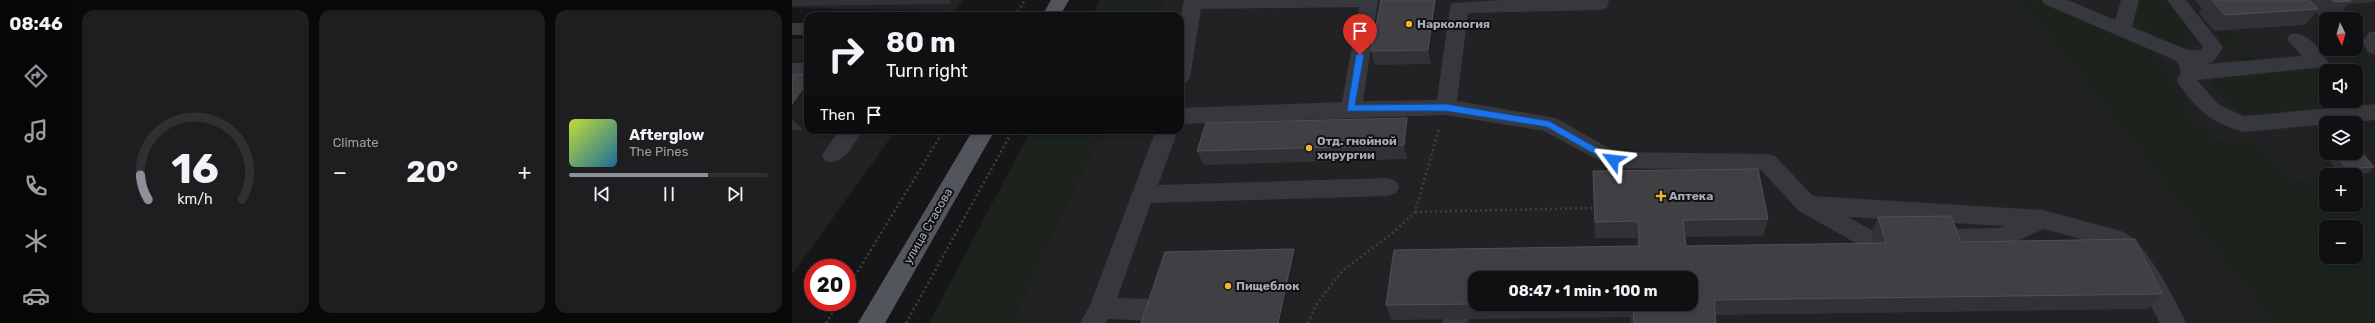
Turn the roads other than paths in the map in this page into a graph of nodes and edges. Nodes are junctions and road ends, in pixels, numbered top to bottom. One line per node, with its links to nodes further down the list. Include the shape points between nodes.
1 (1060, 0): 7 (main road)
2 (1600, 0): 19 (lane, via 1600,4 1459,7)
3 (2051, 0): 8 (lane)
4 (2130, 0): 8 (lane)
5 (2176, 0): 15 (lane, via 2213,47 2206,57)
6 (1192, 2): 14 (lane); 18 (lane, via 1369,1)
7 (1053, 12)
8 (2122, 28): 15 (lane)
9 (792, 29): 10 (lane)
10 (804, 29)
11 (2375, 38): 13 (lane)
12 (2297, 39): 15 (lane, via 2318,62)
13 (2375, 46)
14 (1184, 52)
15 (2188, 65): 20 (lane, via 2187,82 2208,109 2227,120 2243,124)
16 (792, 70): 17 (lane)
17 (804, 70)
18 (1350, 108): 19 (lane); 21 (lane)
19 (1446, 108): 28 (lane, via 1549,124 1613,160 1767,162)
20 (2375, 112)
21 (1184, 116)
22 (848, 134): 25 (lane)
23 (982, 134): 34 (main road, улица Стасова)
24 (1166, 134): 27 (lane)
25 (833, 155)
26 (1388, 187): 27 (lane)
27 (1144, 194): 33 (lane)
28 (1808, 205): 29 (lane); 31 (lane, via 1868,240)
29 (2043, 219): 30 (lane, via 2001,238); 35 (lane, via 2121,241 2147,274)
30 (1945, 239)
31 (1873, 240)
32 (1156, 310): 33 (lane)
33 (1097, 316)
34 (871, 323)
35 (2173, 323)

